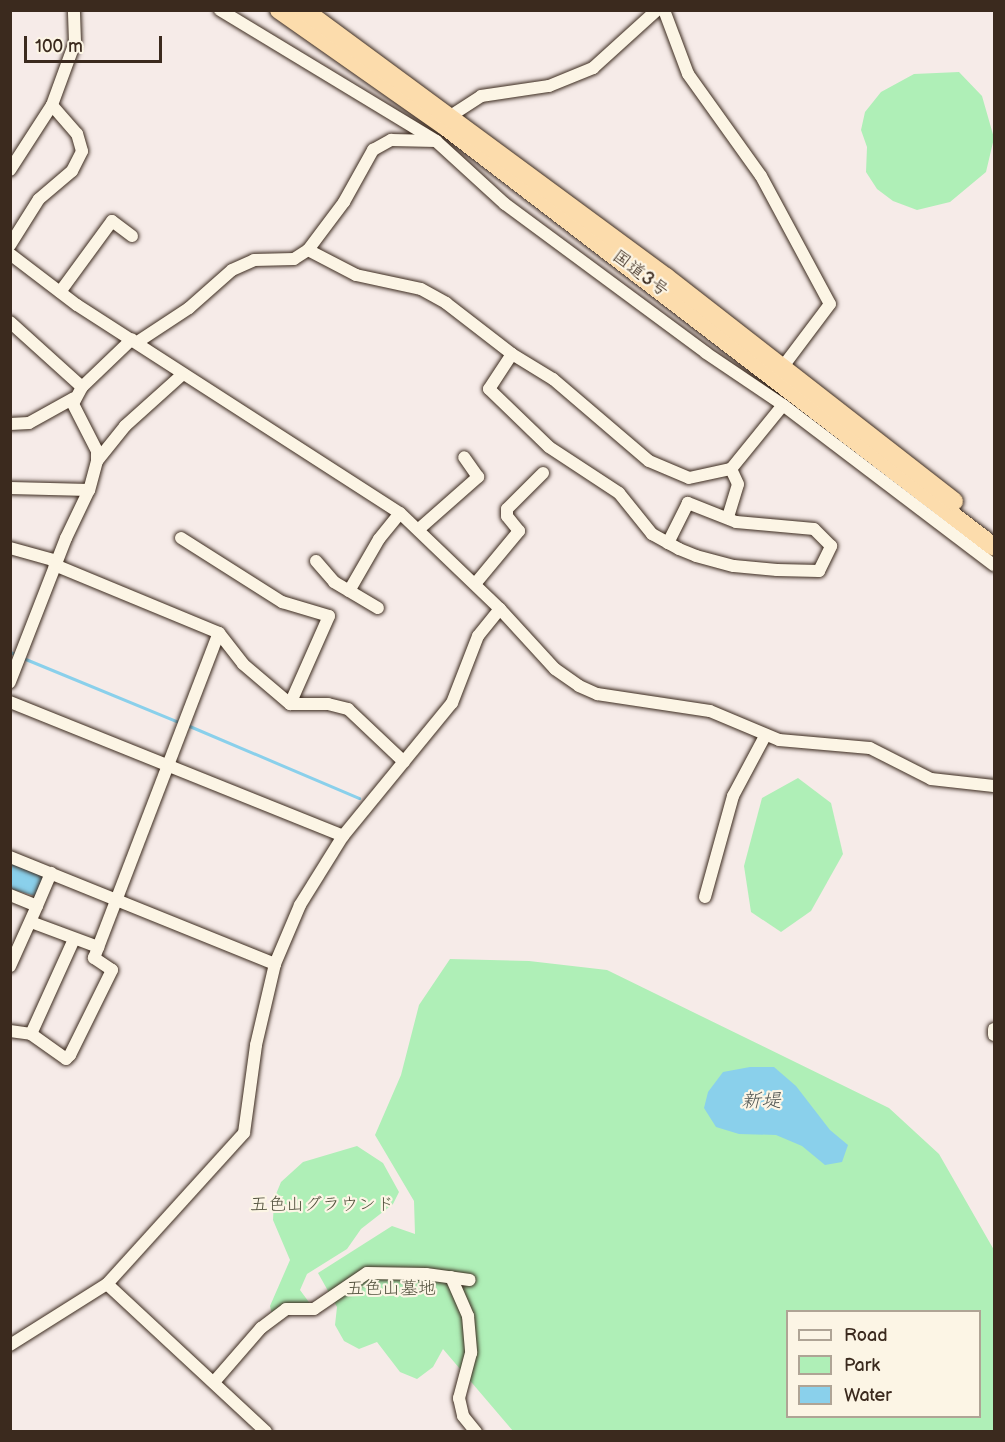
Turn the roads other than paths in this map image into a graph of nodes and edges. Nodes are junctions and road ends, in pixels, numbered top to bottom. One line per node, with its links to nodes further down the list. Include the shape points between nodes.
1 (74, 10): 7 (street, via 75,42)
2 (220, 10): 8 (street)
3 (279, 10): 8 (highway, 国道3号)
4 (304, 10): 8 (highway, 国道3号)
5 (657, 10): 8 (street, via 593,68 549,86 481,96)
6 (664, 10): 19 (street, via 688,74 761,176 830,304)
7 (52, 105): 9 (street); 11 (street, via 77,134 82,151 72,171 39,199)
8 (444, 128): 12 (street, via 391,140 373,150 344,202); 19 (highway, 国道3号); 19 (street, via 505,204 706,353)
9 (10, 170)
10 (132, 236): 14 (street, via 112,221)
11 (10, 245)
12 (308, 250): 16 (street, via 294,259 254,260 232,270 189,308); 17 (street, via 356,274 421,290 447,303)
13 (10, 254): 14 (street)
14 (60, 292): 16 (street)
15 (10, 322): 20 (street)
16 (136, 340): 18 (street); 20 (street)
17 (512, 354): 26 (street, via 553,379 649,461 689,478); 35 (street, via 489,389 549,447 619,493 652,534)
18 (183, 374): 25 (street, via 125,426); 30 (street)
19 (775, 379): 22 (street); 33 (highway, 国道3号); 36 (highway, 国道3号)
20 (82, 387): 21 (street)
21 (74, 398): 23 (street, via 29,423); 25 (street, via 73,404 97,451)
22 (783, 405): 26 (street); 40 (street)
23 (10, 424)
24 (464, 457): 32 (street, via 478,477)
25 (97, 461): 29 (street)
26 (731, 469): 31 (street, via 738,484)
27 (543, 473): 41 (street, via 507,509 507,516 519,531)
28 (10, 488): 29 (street)
29 (89, 490): 39 (street)
30 (400, 513): 32 (street); 42 (street, via 379,539)
31 (728, 517): 35 (street, via 688,502); 35 (street, via 736,522 814,529 831,546 819,571 734,566 696,556)
32 (419, 529): 41 (street)
33 (994, 532)
34 (181, 538): 48 (street, via 282,602 329,616)
35 (668, 543)
36 (994, 547)
37 (10, 548): 39 (street)
38 (316, 561): 42 (street, via 334,582)
39 (56, 563): 45 (street); 46 (street)
40 (994, 565)
41 (475, 584): 44 (street)
42 (349, 591): 43 (street)
43 (378, 608)
44 (500, 609): 49 (street, via 555,669 579,686 597,694 710,711); 50 (street, via 478,636 452,703)
45 (219, 633): 48 (street, via 243,664); 51 (street)
46 (10, 682)
47 (10, 702): 51 (street)
48 (290, 704): 50 (street, via 328,704 348,709)
49 (765, 736): 52 (street, via 804,745 870,748 931,779); 57 (street, via 733,796)
50 (404, 762): 53 (street)
51 (169, 766): 53 (street); 58 (street)
52 (994, 786)
53 (343, 836): 63 (street, via 300,905)
54 (10, 856): 55 (street)
55 (51, 873): 58 (street); 59 (street)
56 (10, 895): 59 (street)
57 (705, 897)
58 (116, 899): 62 (street); 63 (street)
59 (37, 906): 60 (street)
60 (31, 922): 61 (street); 64 (street)
61 (74, 939): 62 (street); 67 (street)
62 (98, 947): 67 (street, via 94,958 111,970 70,1055 66,1059)
63 (275, 964): 71 (street, via 256,1045 244,1134)
64 (10, 966)
65 (994, 1029): 68 (street)
66 (10, 1030): 67 (street)
67 (31, 1034)
68 (994, 1035)
69 (451, 1277): 70 (street); 73 (street, via 367,1273 314,1309 285,1309 261,1328); 75 (street, via 468,1316 471,1353 459,1398 463,1416)
70 (470, 1280)
71 (107, 1284): 72 (street); 73 (street)
72 (10, 1345)
73 (214, 1382): 74 (street)
74 (266, 1431)
75 (476, 1431)

